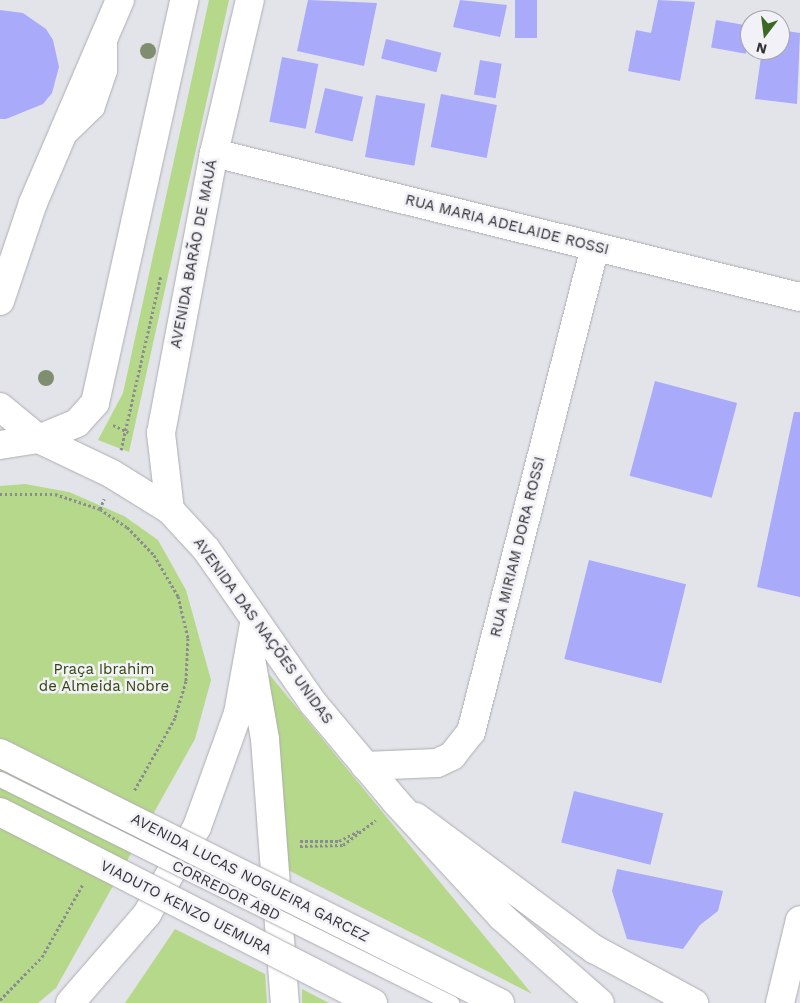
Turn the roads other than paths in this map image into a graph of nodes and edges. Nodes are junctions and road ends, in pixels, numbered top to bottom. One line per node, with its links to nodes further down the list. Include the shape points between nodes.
1 (120, 0): 6 (street)
2 (184, 0): 10 (street, via 100,390 88,414 77,423)
3 (250, 0): 4 (street, AVENIDA BARÃO DE MAUÁ)
4 (214, 153): 5 (street, RUA MARIA ADELAIDE ROSSI); 12 (street, AVENIDA BARÃO DE MAUÁ, via 161,433)
5 (595, 247): 7 (street, RUA MARIA ADELAIDE ROSSI); 16 (street, RUA MIRIAM DORA ROSSI, via 471,732 452,756 437,763)
6 (3, 274): 8 (street)
7 (800, 297)
8 (0, 301)
9 (0, 408): 10 (street, AVENIDA DAS NAÇÕES UNIDAS)
10 (39, 440): 11 (street); 12 (street, AVENIDA DAS NAÇÕES UNIDAS, via 112,474)
11 (0, 445)
12 (170, 510): 13 (street, AVENIDA DAS NAÇÕES UNIDAS, via 206,549)
13 (254, 624): 14 (street); 16 (street, AVENIDA DAS NAÇÕES UNIDAS)
14 (250, 653): 21 (street, via 236,721 197,827 146,914); 22 (street, via 265,739)
15 (0, 753): 25 (street, AVENIDA LUCAS NOGUEIRA GARCEZ, bridge)
16 (365, 766): 19 (street, AVENIDA DAS NAÇÕES UNIDAS)
17 (0, 779): 24 (lane, CORREDOR ABD, bridge)
18 (0, 812): 23 (street, VIADUTO KENZO UEMURA, bridge)
19 (406, 813): 26 (street, AVENIDA DAS NAÇÕES UNIDAS, via 502,917); 27 (street, AVENIDA DAS NAÇÕES UNIDAS, via 439,831 594,949)
20 (800, 920): 28 (street)
21 (70, 1003)
22 (285, 1003)
23 (373, 1003)
24 (451, 1003)
25 (500, 1003)
26 (600, 1003)
27 (694, 1003)
28 (780, 1003)

